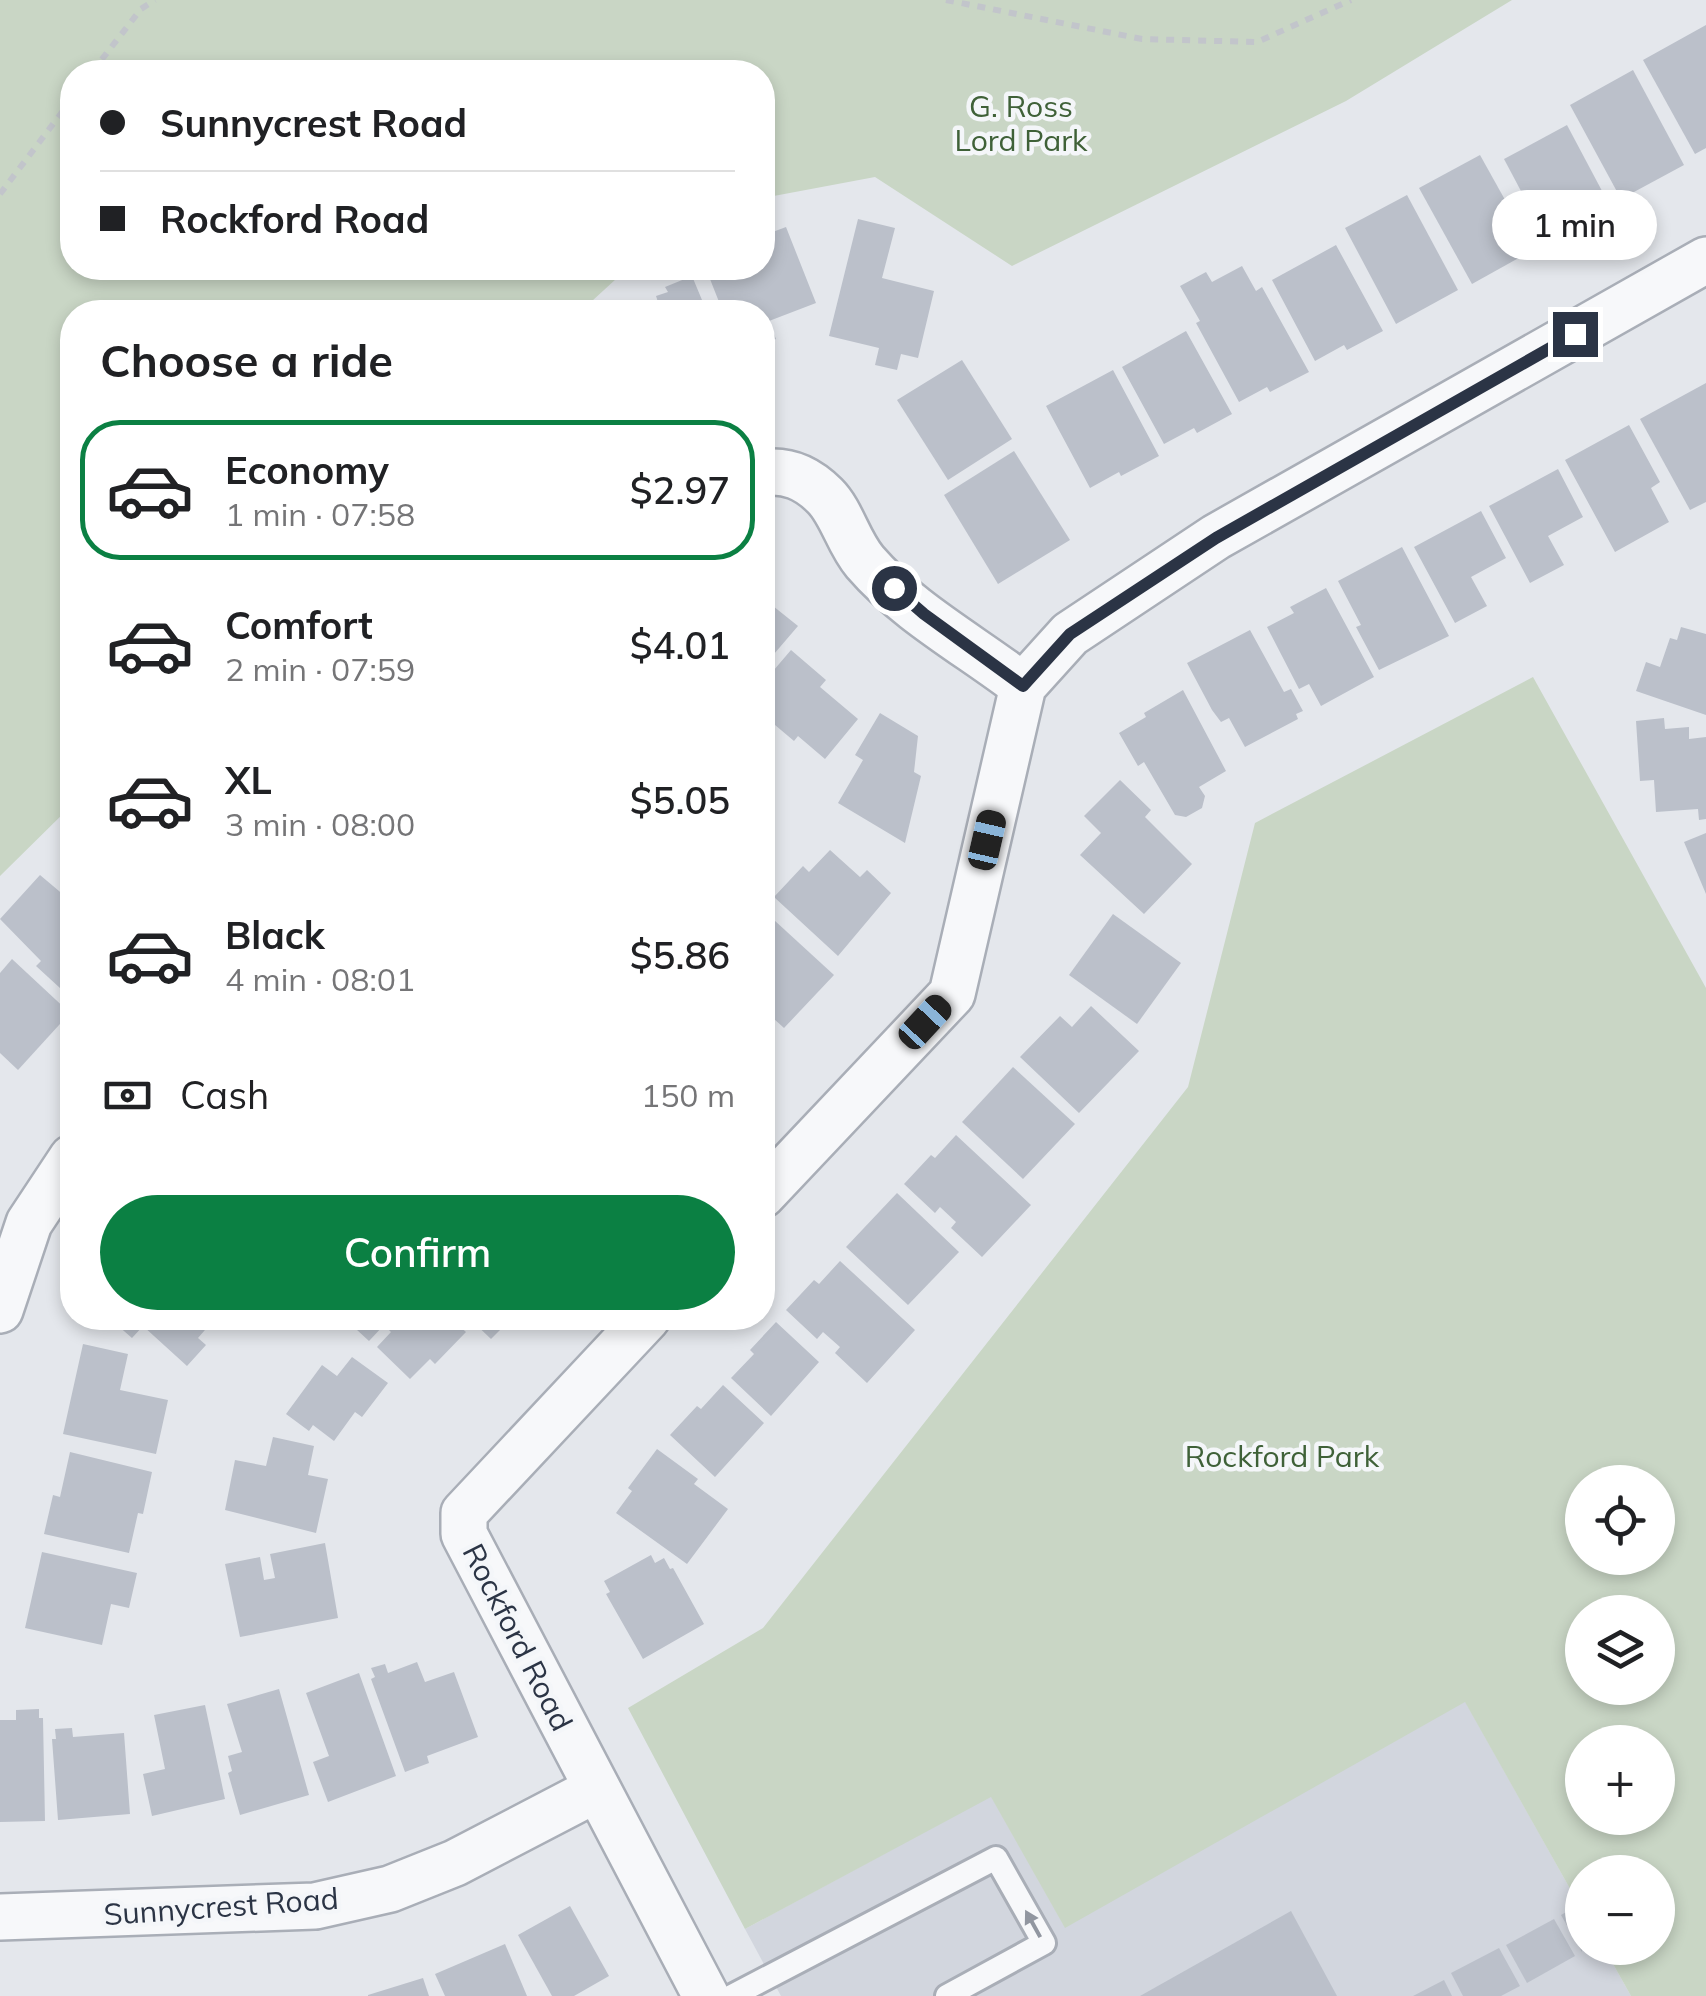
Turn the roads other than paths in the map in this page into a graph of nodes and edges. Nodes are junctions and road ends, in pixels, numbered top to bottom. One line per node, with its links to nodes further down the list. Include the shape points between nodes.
1 (1706, 260): 3 (street, via 1216,538 1070,634)
2 (775, 471): 3 (street, via 798,476 826,497 865,562)
3 (1023, 686): 5 (street, via 952,994)
4 (60, 1176): 6 (street, via 29,1223)
5 (775, 1181)
6 (0, 1310)
7 (636, 1330): 8 (street, Rockford Road, via 464,1513 464,1534)
8 (597, 1789): 9 (street, Sunnycrest Road, via 455,1863 315,1906); 10 (street, Rockford Road)
9 (0, 1917)
10 (706, 1996)
11 (732, 1996): 12 (lane, one-way to 11, via 1044,1943 996,1858)
12 (946, 1996)

